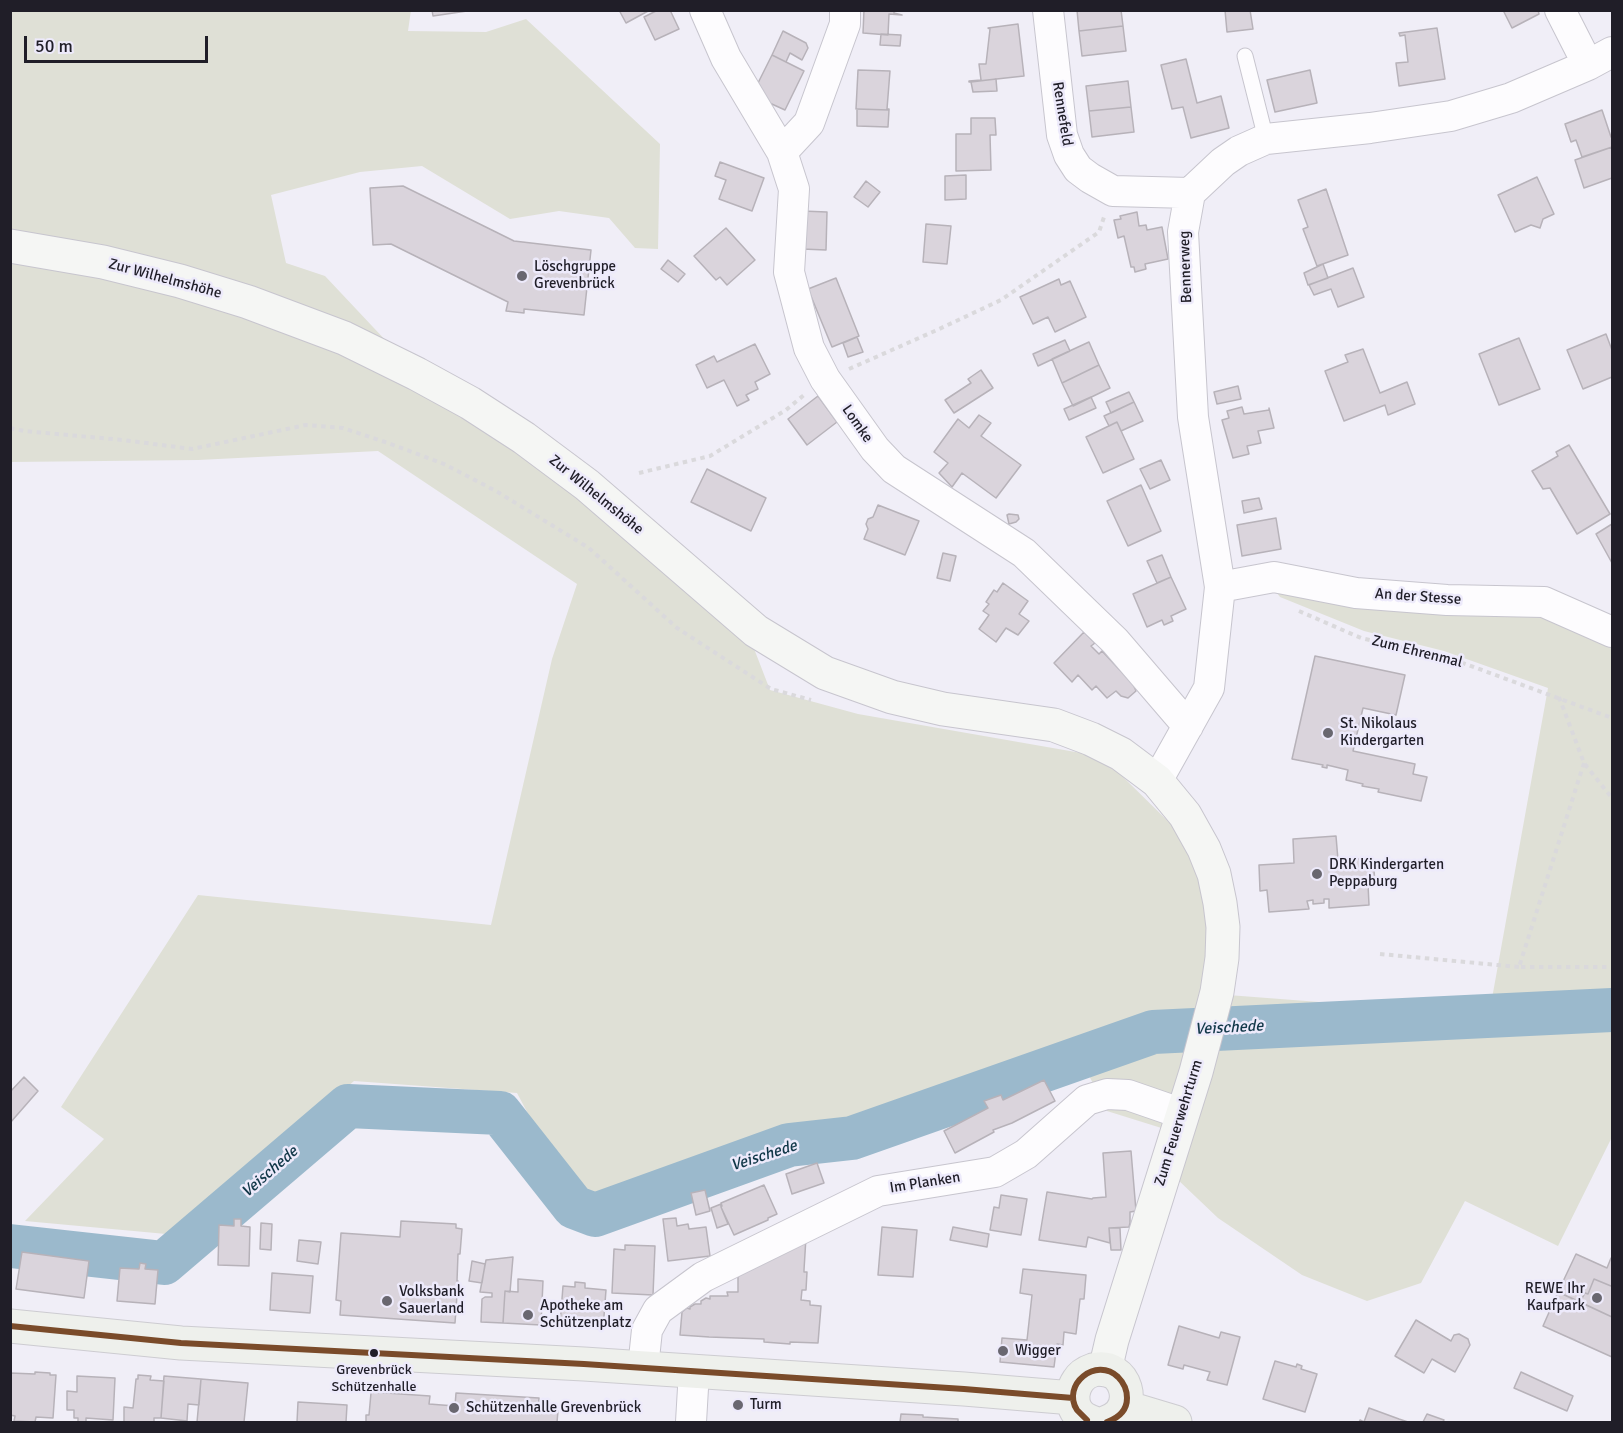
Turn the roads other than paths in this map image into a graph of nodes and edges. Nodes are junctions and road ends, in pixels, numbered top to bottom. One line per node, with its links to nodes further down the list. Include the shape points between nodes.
1 (705, 10): 8 (street, Lomke, via 726,58)
2 (845, 10): 8 (street, via 845,24 809,123)
3 (1048, 10): 9 (street, Rennefeld, via 1062,135 1078,169 1113,191)
4 (1560, 10): 6 (street)
5 (1245, 56): 7 (lane)
6 (1605, 60): 7 (street, via 1511,98 1451,116)
7 (1266, 139): 9 (street, via 1223,162)
8 (782, 152): 13 (street, Lomke, via 794,189 789,272 809,348 825,379 894,469 1024,553 1115,641)
9 (1190, 193): 11 (street, Bennerweg, via 1183,232 1193,417)
10 (10, 246): 14 (street, Zur Wilhelmshöhe, via 104,262 180,282 248,302 344,339 470,403 524,438 587,485 756,631 825,673 892,697 943,709 1054,725 1121,754)
11 (1220, 587): 12 (street, An der Stesse, via 1274,577 1356,593 1544,602); 13 (street, Bennerweg, via 1209,688)
12 (1612, 632)
13 (1188, 726): 14 (street, Bennerweg)
14 (1157, 781): 15 (street, Zum Feuerwehrturm, via 1185,815 1204,849 1214,874 1223,927 1217,992)
15 (1183, 1114): 17 (street, Im Planken, via 1128,1095 1107,1094 1087,1100 1026,1154 995,1172 878,1191 703,1277 658,1310 647,1330); 18 (street, Zum Feuerwehrturm)
16 (10, 1326): 17 (main road, via 181,1342)
17 (643, 1368): 19 (main road)
18 (1105, 1370): 20 (main road, via 1089,1371 1077,1382 1074,1389); 21 (main road, via 1119,1377 1126,1390 1127,1398)
19 (694, 1371): 20 (main road); 22 (street)
20 (1082, 1410)
21 (1116, 1415): 23 (main road)
22 (691, 1422)
23 (1175, 1422)

